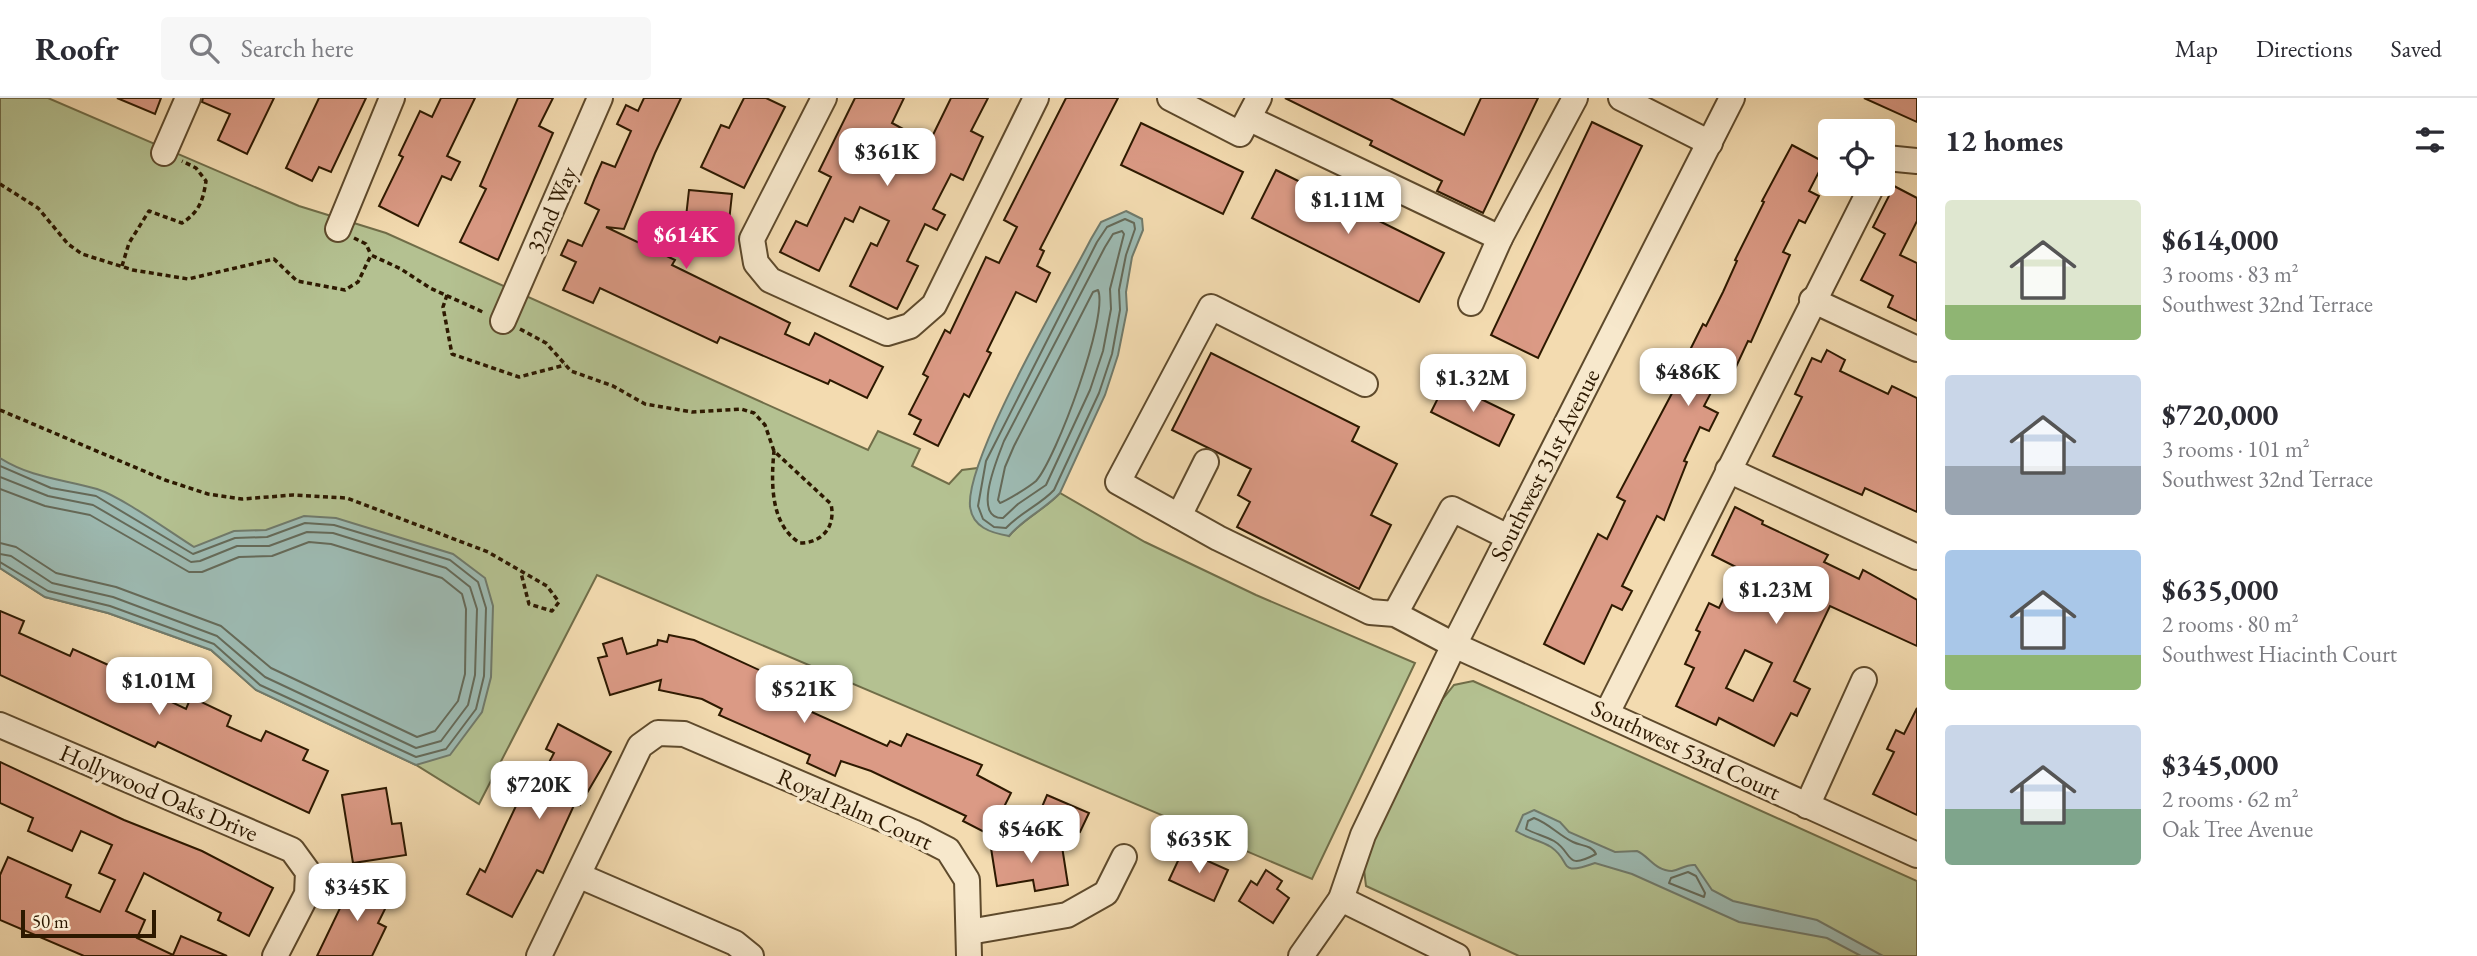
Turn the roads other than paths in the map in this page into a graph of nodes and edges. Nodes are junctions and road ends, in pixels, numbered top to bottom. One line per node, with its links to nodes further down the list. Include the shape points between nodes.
1 (188, 98): 12 (street)
2 (392, 98): 16 (street)
3 (600, 98): 20 (street, 32nd Way)
4 (824, 98): 5 (street, via 752,239 756,263 770,280 887,333 910,326 934,305)
5 (1036, 98)
6 (1170, 98): 10 (street, via 1240,134)
7 (1575, 98): 17 (street)
8 (1621, 98): 11 (street)
9 (1732, 98): 11 (street, Southwest 31st Avenue)
10 (1254, 109): 17 (street)
11 (1710, 143): 26 (street, Southwest 31st Avenue)
12 (164, 153)
13 (1895, 161): 14 (street)
14 (1917, 161)
15 (1867, 196): 18 (street)
16 (338, 229)
17 (1500, 238): 19 (street)
18 (1812, 300): 21 (street); 24 (street)
19 (1471, 303)
20 (503, 321)
21 (1917, 349)
22 (1365, 384): 25 (street, Southwest 53rd Court, via 1211,307 1118,482)
23 (1206, 462): 25 (street)
24 (1728, 470): 27 (street); 31 (street)
25 (1179, 516): 28 (street, Southwest 53rd Court, via 1370,612)
26 (1507, 537): 28 (street, via 1452,509); 29 (street, Southwest 31st Avenue)
27 (1917, 557)
28 (1395, 614): 29 (street, Southwest 53rd Court)
29 (1454, 645): 31 (street, Southwest 53rd Court); 37 (street, Southwest 31st Avenue, via 1363,835)
30 (1864, 680): 33 (street)
31 (1607, 713): 33 (street, Southwest 53rd Court)
32 (0, 725): 39 (street, Hollywood Oaks Drive, via 292,850 308,872 307,894)
33 (1807, 806): 34 (street, Southwest 53rd Court)
34 (1917, 855)
35 (1124, 857): 38 (street, via 1106,893 1067,915)
36 (580, 876): 38 (street, Royal Palm Court, via 640,746 658,733 684,734 948,850 967,880); 40 (street); 41 (street, via 735,943)
37 (1341, 899): 42 (street, Southwest 31st Avenue); 43 (street)
38 (969, 944)
39 (275, 956)
40 (539, 956)
41 (751, 956)
42 (1301, 956)
43 (1457, 956)

